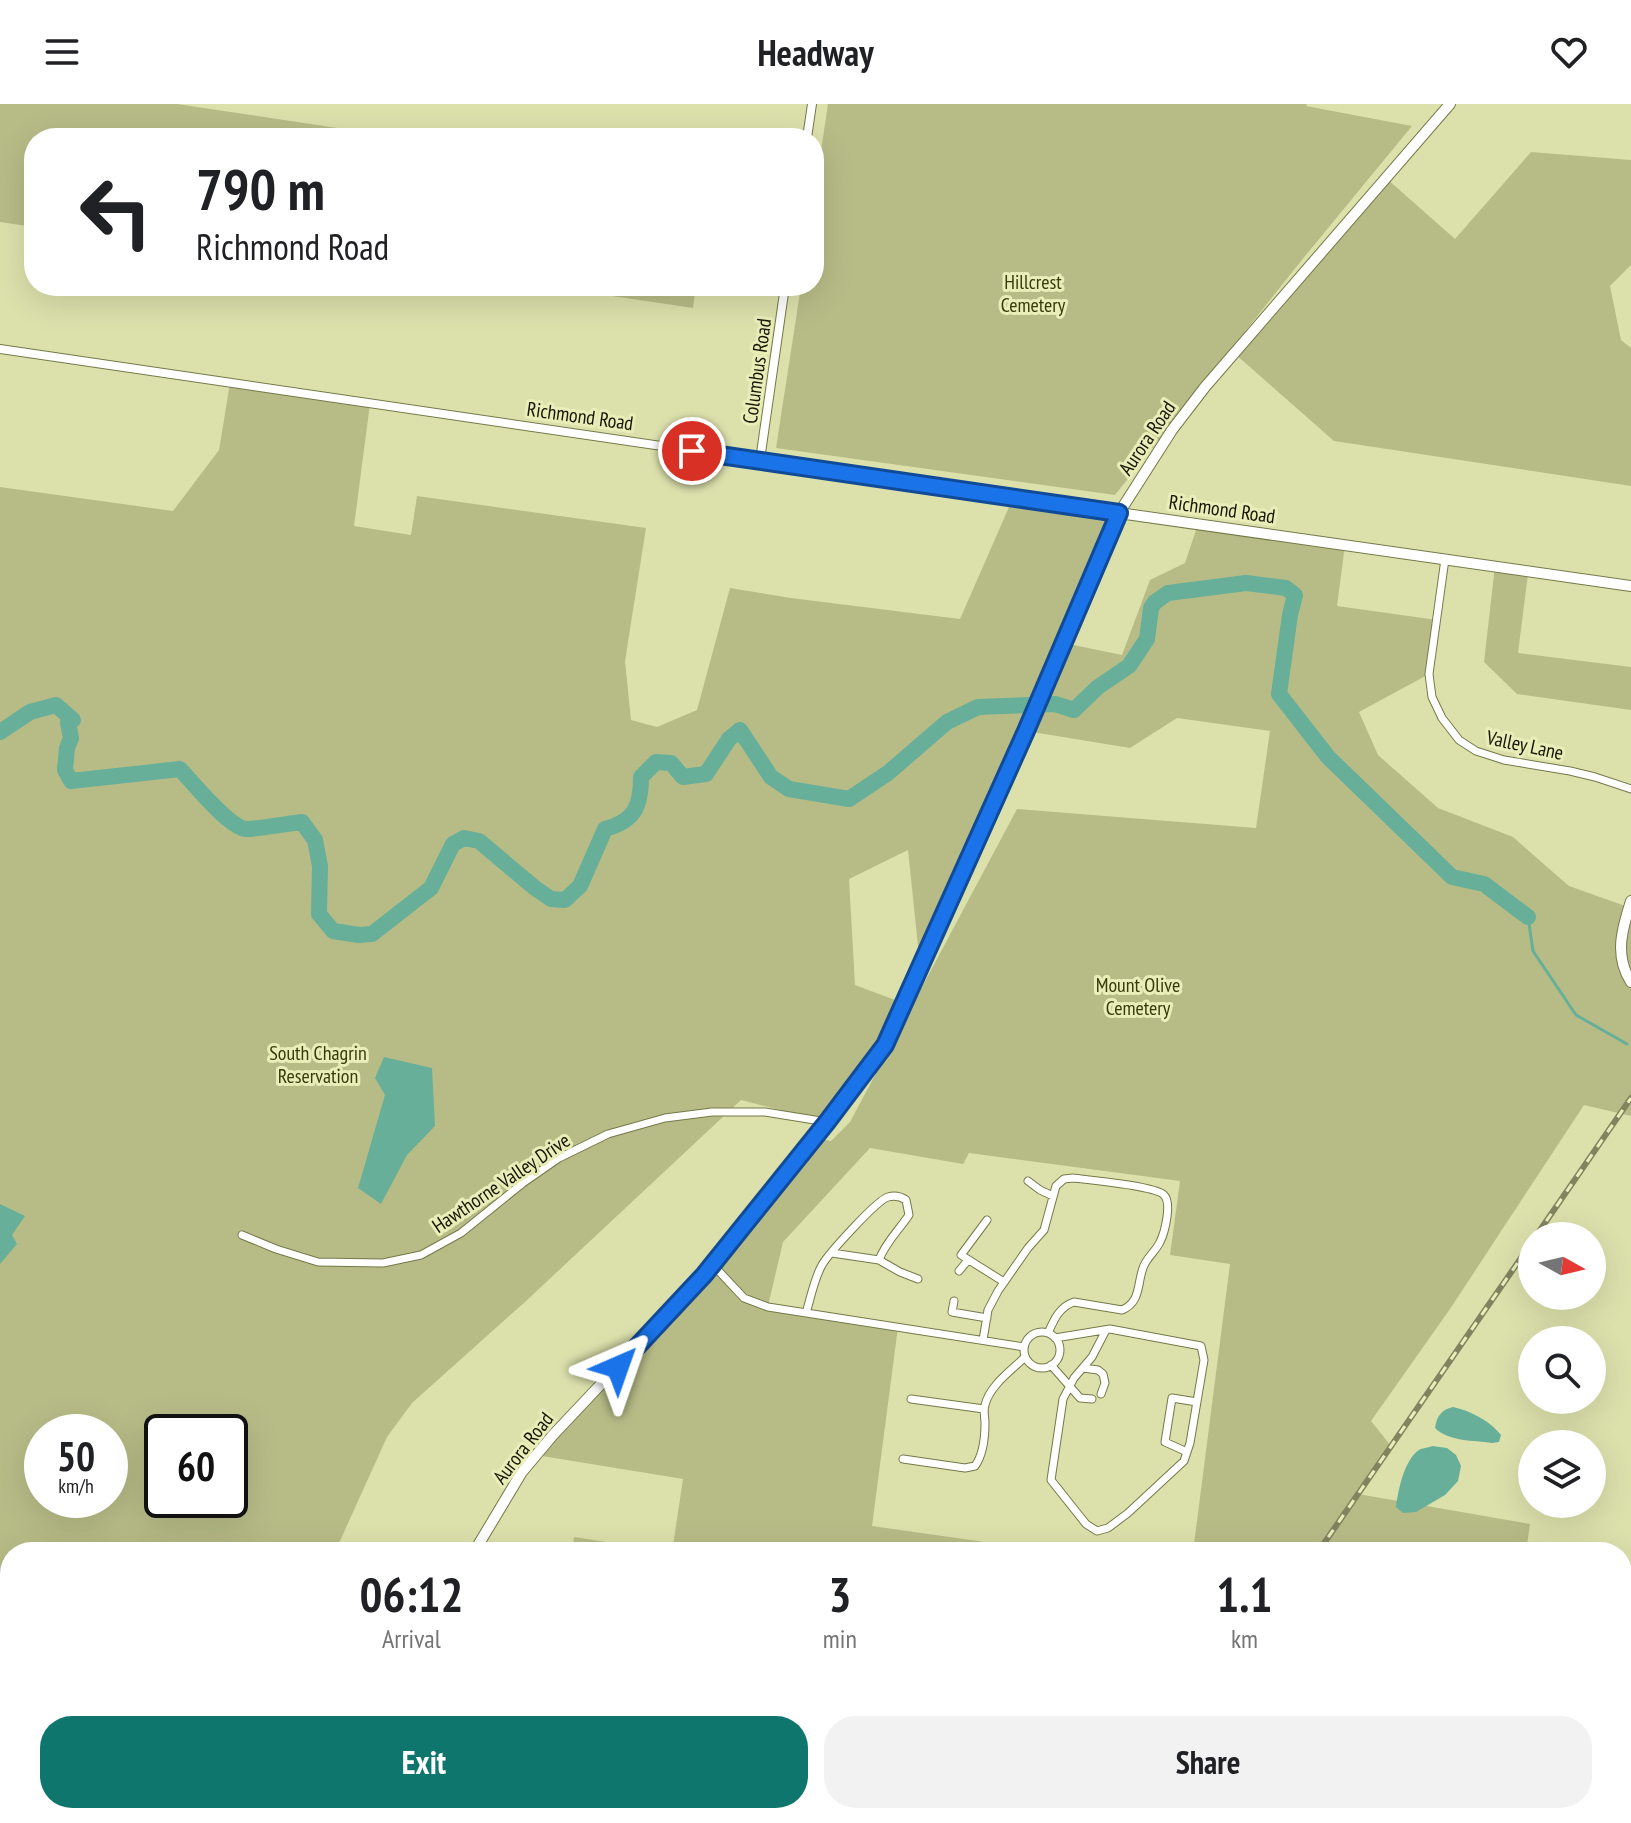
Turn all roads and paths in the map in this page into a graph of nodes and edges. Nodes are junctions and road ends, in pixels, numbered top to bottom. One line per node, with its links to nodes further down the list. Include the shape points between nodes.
1 (812, 104): 3 (street)
2 (1450, 104): 7 (main road, Aurora Road, via 1205,387)
3 (808, 128)
4 (784, 296): 6 (street, Columbus Road)
5 (0, 349): 6 (street, Richmond Road)
6 (760, 460): 7 (street, Richmond Road)
7 (1119, 513): 8 (main road, Richmond Road); 13 (main road, Aurora Road, via 885,1045)
8 (1445, 559): 9 (main road, Richmond Road); 10 (street, Valley Lane, via 1429,674 1432,697 1450,729 1476,751)
9 (1631, 586)
10 (1631, 789)
11 (1631, 901): 12 (main road, via 1620,951)
12 (1631, 982)
13 (827, 1122): 17 (street, Hawthorne Valley Drive, via 765,1112 712,1112 608,1134 559,1158 461,1233 421,1255 383,1263 318,1262); 21 (main road, Aurora Road)
14 (1028, 1181): 15 (street)
15 (1053, 1196): 24 (street, via 1044,1230); 29 (street, via 1059,1183 1073,1178 1153,1189 1169,1201 1164,1232 1143,1267 1133,1303 1122,1310 1067,1304)
16 (987, 1220): 20 (street, via 961,1255)
17 (242, 1235)
18 (832, 1253): 19 (street); 19 (street, via 874,1205 900,1196 909,1215); 26 (street, via 821,1266)
19 (879, 1260): 23 (street)
20 (968, 1260): 22 (street); 24 (street)
21 (713, 1265): 26 (street, via 744,1298); 43 (main road, Aurora Road, via 553,1435 522,1472)
22 (959, 1271)
23 (918, 1279)
24 (1004, 1282): 27 (street)
25 (954, 1301): 27 (street, via 952,1312)
26 (806, 1313): 30 (street)
27 (987, 1318): 30 (street)
28 (1106, 1330): 29 (street); 34 (street); 39 (street, via 1201,1346)
29 (1052, 1336): 31 (street, via 1038,1332); 33 (street, via 1059,1353)
30 (983, 1340): 31 (street)
31 (1024, 1347): 32 (street)
32 (1025, 1357): 33 (street, via 1036,1367); 40 (street, via 993,1388)
33 (1051, 1365): 35 (street)
34 (1083, 1368): 35 (street); 36 (street, via 1103,1374)
35 (1069, 1388): 38 (street, via 1080,1398); 41 (street, via 1051,1480 1097,1531 1108,1528 1165,1481)
36 (1101, 1394)
37 (911, 1399): 40 (street)
38 (1092, 1399)
39 (1197, 1402): 41 (street); 41 (street, via 1172,1398 1165,1442)
40 (984, 1409): 42 (street, via 981,1455 975,1466)
41 (1187, 1452)
42 (903, 1459)
43 (480, 1542)

